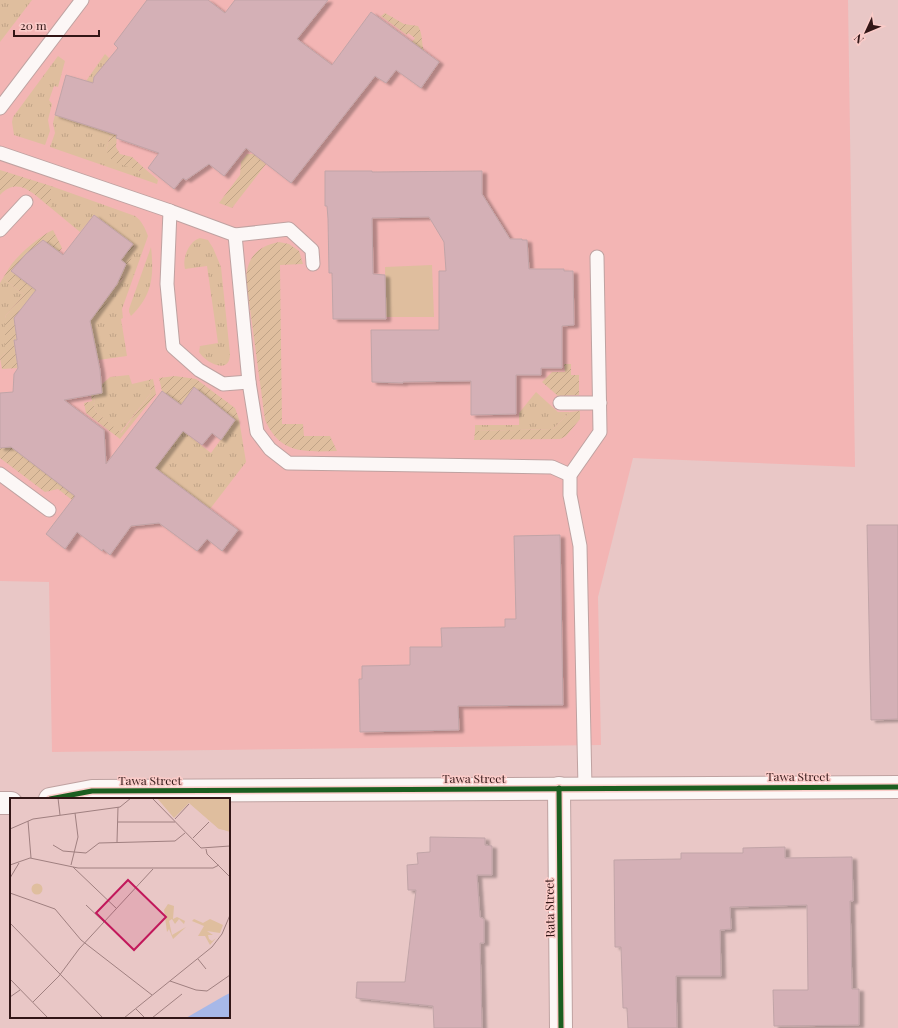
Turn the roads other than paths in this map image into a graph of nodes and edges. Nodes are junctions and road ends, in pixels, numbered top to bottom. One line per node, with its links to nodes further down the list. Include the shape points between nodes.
1 (82, 0): 2 (lane)
2 (0, 108)
3 (0, 153): 5 (lane)
4 (26, 202): 6 (lane)
5 (170, 211): 7 (lane); 10 (lane, via 167,284 173,347 199,370 223,384)
6 (0, 230)
7 (234, 235): 9 (lane, via 289,230 312,250); 10 (lane)
8 (597, 257): 12 (lane)
9 (313, 264)
10 (249, 382): 14 (lane, via 257,432 270,449 288,463 552,467)
11 (560, 403): 12 (lane)
12 (600, 403): 14 (lane, via 600,432)
13 (0, 474): 15 (lane)
14 (570, 475): 18 (lane, via 570,495 580,546)
15 (49, 510)
16 (898, 787): 18 (street, Tawa Street)
17 (559, 788): 18 (street, Tawa Street); 19 (street, Tawa Street, via 92,791); 20 (street, Rata Street)
18 (585, 788)
19 (55, 798)
20 (562, 1028)

